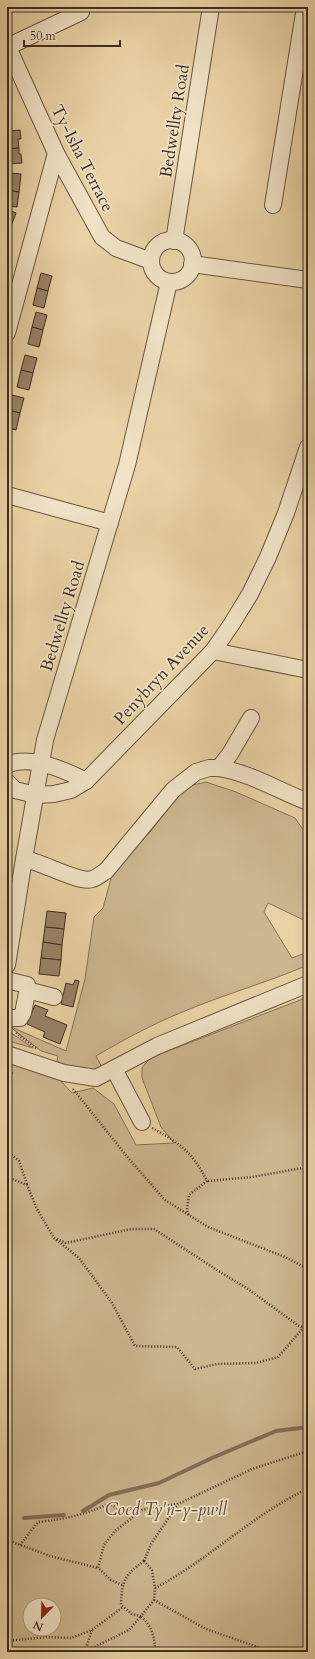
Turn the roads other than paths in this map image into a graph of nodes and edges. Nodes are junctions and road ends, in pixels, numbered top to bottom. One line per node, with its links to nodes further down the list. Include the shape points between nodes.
1 (211, 7): 7 (street, Bedwellty Road)
2 (304, 7): 6 (street)
3 (81, 12): 4 (street)
4 (7, 46): 5 (street, Ty-Isha Terrace)
5 (56, 153): 8 (street, Ty-Isha Terrace, via 102,237 116,248); 12 (street)
6 (273, 205)
7 (174, 240): 8 (street, via 156,248); 9 (street, via 190,251)
8 (151, 261): 11 (street, via 158,277)
9 (192, 264): 10 (street); 11 (street, via 191,270 182,279)
10 (308, 280)
11 (169, 282): 17 (street, Bedwellty Road, via 127,465)
12 (10, 311): 13 (street)
13 (7, 333)
14 (308, 447): 15 (street, Penybryn Avenue)
15 (304, 470): 18 (street, Penybryn Avenue, via 253,588)
16 (7, 494): 17 (street)
17 (110, 523): 21 (street, Bedwellty Road, via 45,740)
18 (213, 651): 19 (street); 24 (street, Penybryn Avenue)
19 (308, 670)
20 (250, 718): 23 (street)
21 (41, 763): 22 (street, via 15,761); 24 (street, via 64,770); 26 (street, Bedwellty Road)
22 (7, 765)
23 (219, 768): 27 (street, via 237,772); 28 (street, via 196,772 173,790 106,871 92,880 78,878)
24 (86, 781): 26 (street, Penybryn Avenue, via 71,790)
25 (7, 782): 26 (street, via 15,790)
26 (36, 796): 28 (street, Bedwellty Road)
27 (308, 802)
28 (24, 858): 29 (street, Bedwellty Road)
29 (7, 959)
30 (7, 980): 32 (street, via 26,985)
31 (308, 984): 36 (street, via 186,1033)
32 (27, 990): 33 (street); 34 (street, via 23,1013)
33 (54, 997)
34 (10, 1024)
35 (7, 1054): 36 (street, via 64,1073 96,1078)
36 (114, 1069): 37 (street)
37 (142, 1122)

